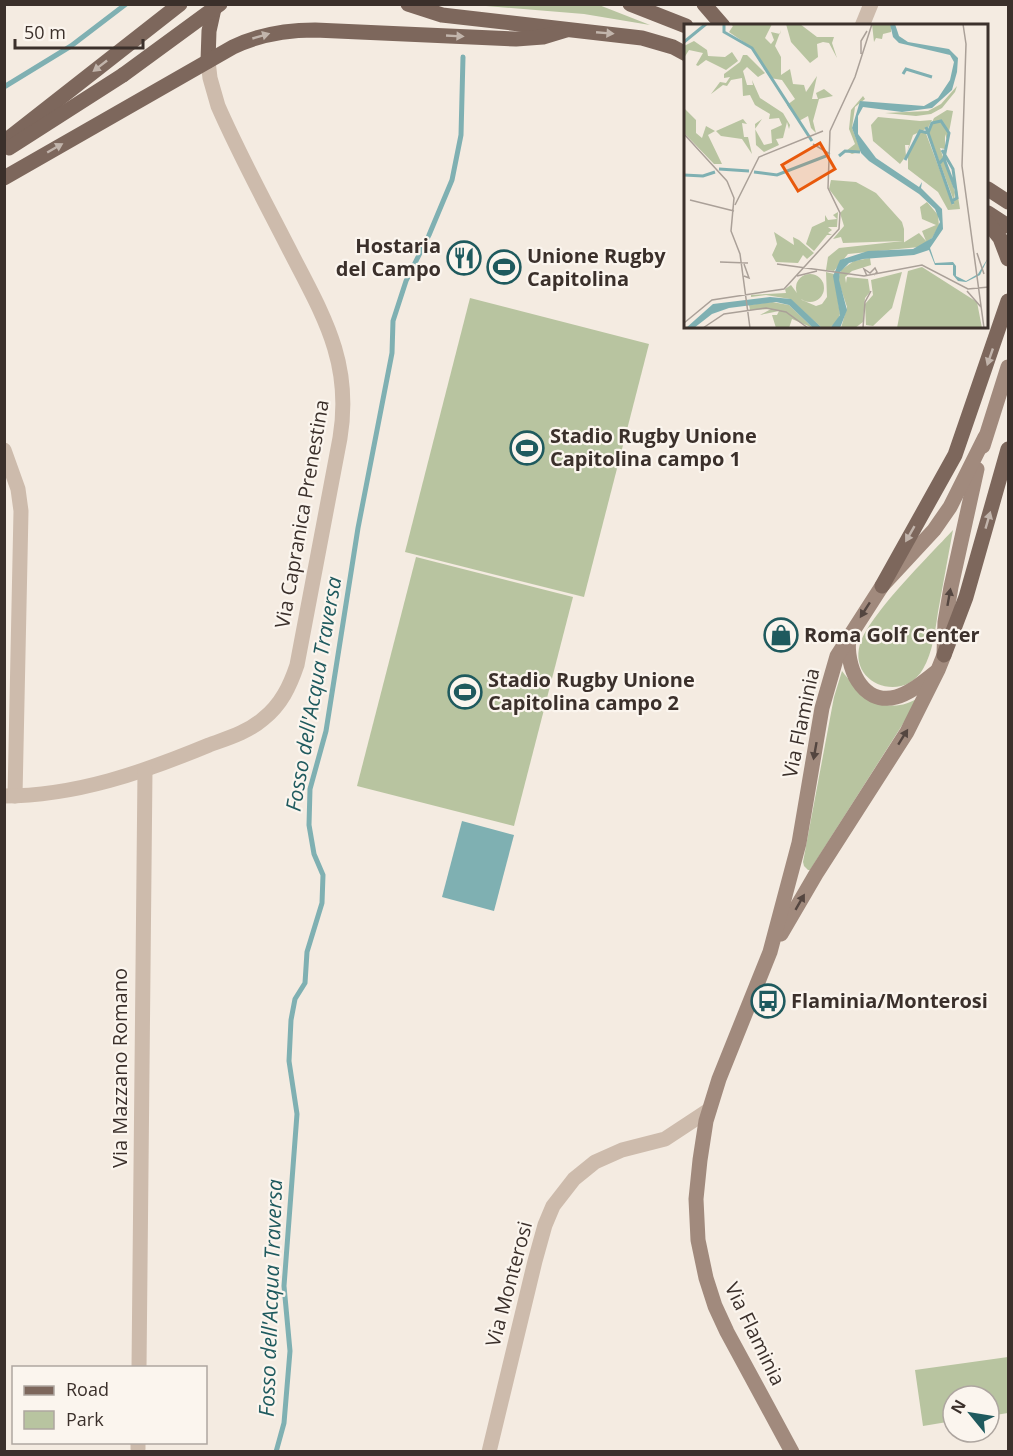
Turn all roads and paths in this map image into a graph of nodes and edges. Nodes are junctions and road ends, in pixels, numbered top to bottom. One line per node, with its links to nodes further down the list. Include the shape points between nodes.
1 (180, 4): 16 (main road, one-way to 16)
2 (215, 4): 15 (main road)
3 (220, 4): 17 (main road, bridge, via 123,75)
4 (408, 4): 9 (main road)
5 (424, 4): 9 (main road)
6 (630, 4): 12 (main road)
7 (704, 4): 10 (main road)
8 (871, 4): 11 (street)
9 (442, 15): 13 (main road)
10 (721, 24)
11 (863, 24)
12 (684, 25)
13 (566, 30): 14 (main road, one-way to 14, via 642,38); 15 (main road, one-way to 13, via 248,40 285,31 510,39 537,38)
14 (684, 53)
15 (208, 61): 18 (main road, one-way to 15); 33 (street, Via Capranica Prenestina, via 218,106 334,343 343,384 344,414 300,652 286,692 272,711 249,729)
16 (4, 142)
17 (4, 151)
18 (4, 178)
19 (989, 190): 20 (main road)
20 (1008, 202)
21 (989, 214): 23 (main road)
22 (989, 225): 24 (main road, via 1000,238)
23 (1008, 226)
24 (1008, 259)
25 (1008, 302): 30 (main road, one-way to 30, via 955,455)
26 (1008, 367): 27 (street, Via Flaminia)
27 (985, 437): 30 (street, Via Flaminia, via 942,519); 32 (street, Via Flaminia, one-way to 27, via 951,587)
28 (1008, 449): 32 (main road, one-way to 28, via 966,597)
29 (4, 450): 34 (street, via 18,489 21,512)
30 (882, 586): 31 (street, Via Flaminia, one-way to 31)
31 (849, 635): 32 (street, via 852,670 863,688 875,696 903,694); 35 (street, Via Flaminia, one-way to 35, via 837,656 826,693 800,836)
32 (941, 663): 35 (street, Via Flaminia, one-way to 32, via 907,732)
33 (145, 770): 34 (street, Via Capranica Prenestina, via 79,789); 37 (street, Via Mazzano Romano)
34 (10, 796)
35 (770, 952): 36 (street, Via Flaminia)
36 (709, 1110): 38 (street, Via Monterosi, via 665,1139 622,1150 596,1162 574,1179 553,1206 535,1261); 39 (street, Via Flaminia, via 696,1199 698,1240 706,1278 727,1332)
37 (139, 1366)
38 (489, 1452)
39 (792, 1452)

